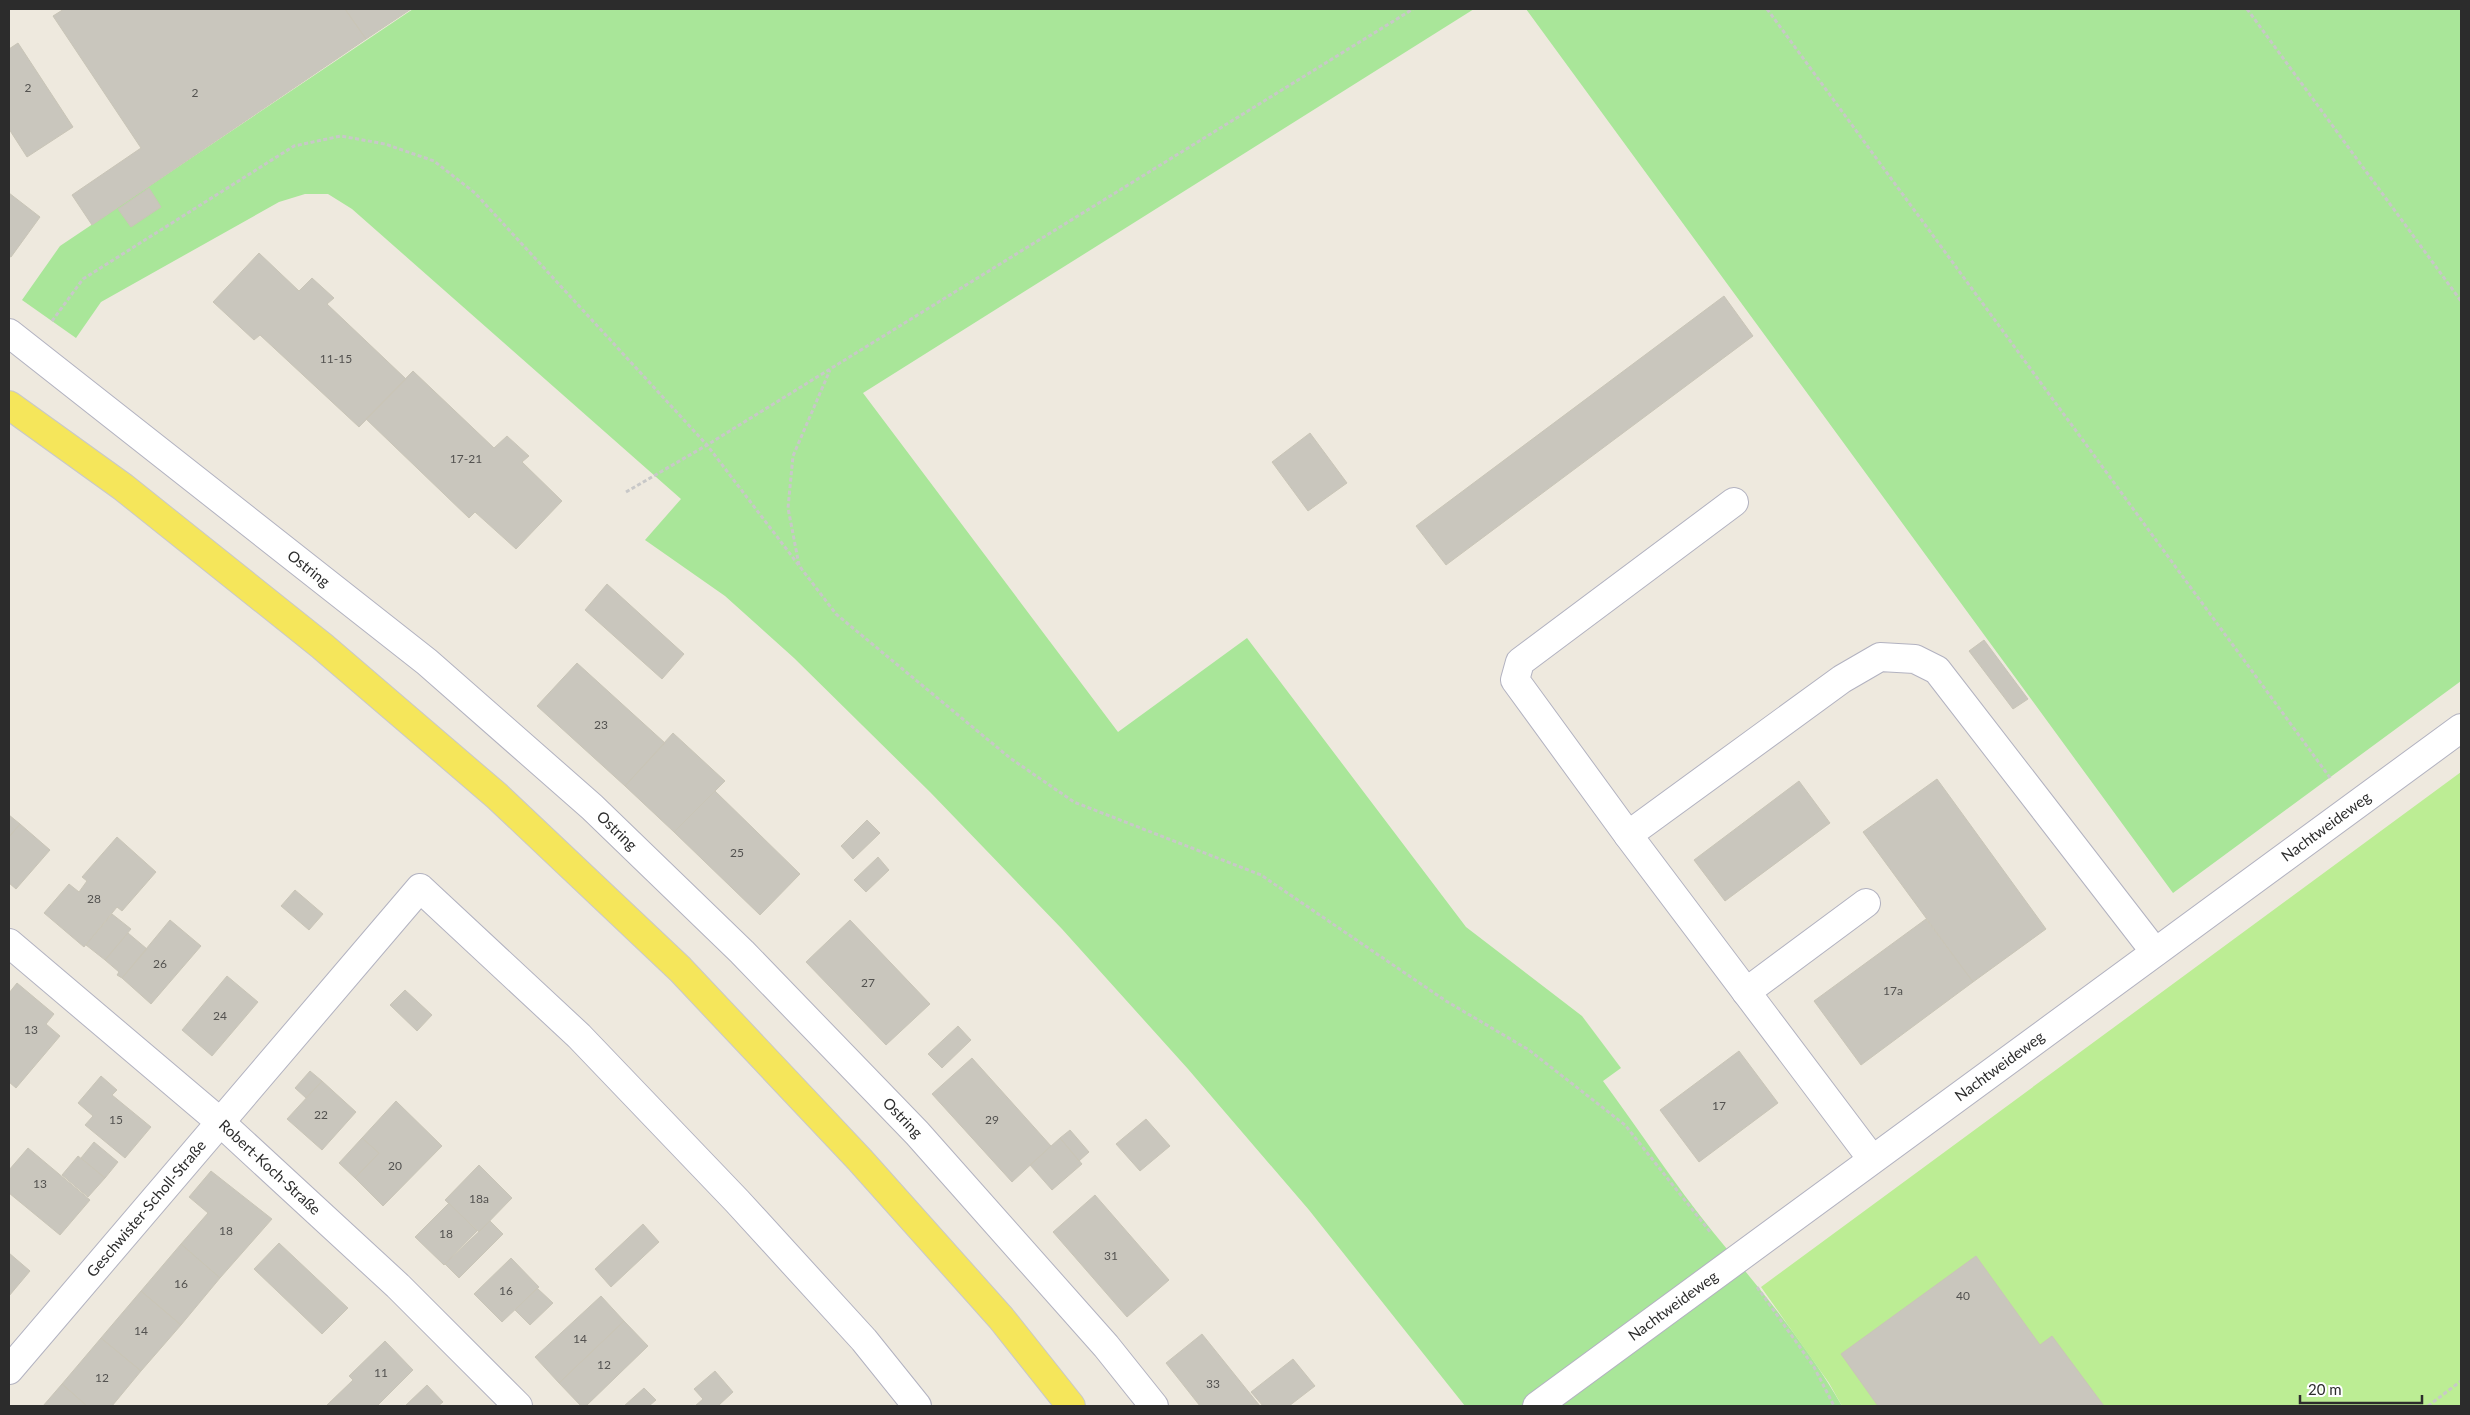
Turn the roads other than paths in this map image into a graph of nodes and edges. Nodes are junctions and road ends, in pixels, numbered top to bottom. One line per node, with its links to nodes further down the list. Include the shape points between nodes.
1 (9, 333): 16 (street, Ostring, via 427,662 592,807 742,952 917,1134 1106,1346)
2 (9, 405): 15 (main road, via 123,487 322,646 511,810 680,968 860,1160 1001,1318)
3 (1734, 502): 5 (street, via 1520,662 1515,680)
4 (2461, 728): 8 (street, Nachtweideweg)
5 (1628, 835): 8 (street, via 1842,679 1880,657 1915,659 1937,670); 9 (street)
6 (1866, 903): 9 (street)
7 (9, 943): 10 (street, Robert-Koch-Straße)
8 (2155, 952): 11 (street, Nachtweideweg)
9 (1746, 992): 11 (street)
10 (219, 1121): 12 (street, Geschwister-Scholl-Straße); 13 (street, Robert-Koch-Straße, via 398,1286); 14 (street, Geschwister-Scholl-Straße, via 420,888 579,1036 864,1340)
11 (1872, 1159): 17 (street, Nachtweideweg)
12 (9, 1370)
13 (518, 1406)
14 (917, 1406)
15 (1071, 1406)
16 (1154, 1406)
17 (1537, 1406)

